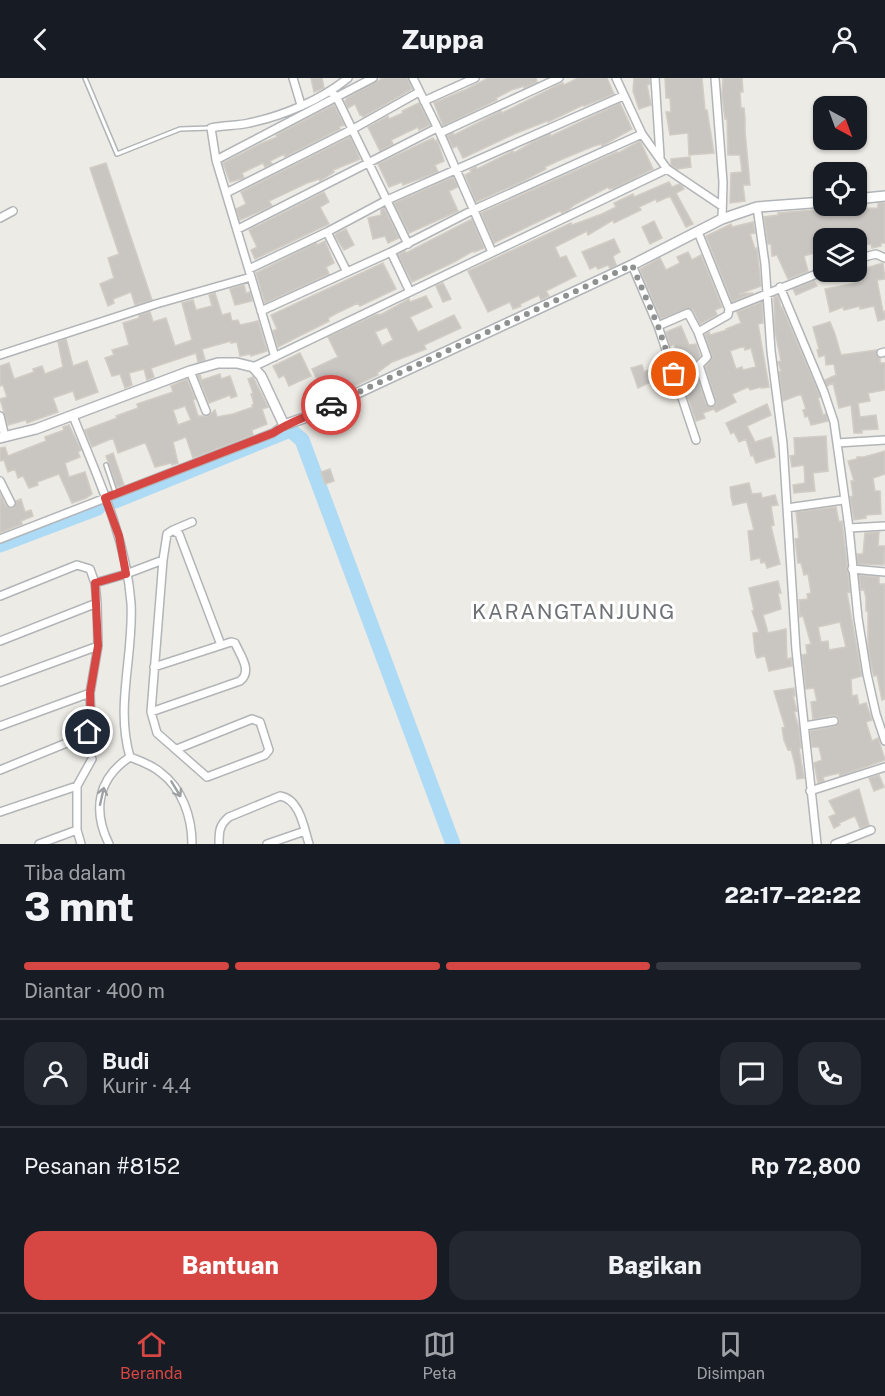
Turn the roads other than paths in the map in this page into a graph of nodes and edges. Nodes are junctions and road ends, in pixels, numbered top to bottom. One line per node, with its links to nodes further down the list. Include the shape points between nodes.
1 (85, 78): 17 (lane, via 117,154 180,129)
2 (293, 78): 16 (street)
3 (348, 78): 11 (street)
4 (373, 78): 13 (street)
5 (413, 78): 12 (street)
6 (475, 78): 15 (street)
7 (559, 78): 19 (street)
8 (616, 78): 14 (street)
9 (655, 78): 21 (street)
10 (715, 78): 31 (street)
11 (328, 91): 13 (street); 16 (street)
12 (419, 92): 15 (street); 18 (street)
13 (336, 96): 18 (street); 22 (street)
14 (623, 96): 20 (street); 25 (street)
15 (424, 101): 19 (street)
16 (302, 105): 17 (street, via 278,116)
17 (211, 128): 22 (street)
18 (353, 129): 23 (street); 26 (street)
19 (438, 131): 23 (street); 25 (street)
20 (642, 134): 21 (street); 33 (street)
21 (660, 158): 24 (street)
22 (216, 160): 26 (street)
23 (370, 163): 29 (street); 37 (street)
24 (667, 168): 31 (street); 42 (street)
25 (456, 171): 29 (street); 33 (street)
26 (226, 193): 37 (street)
27 (885, 196): 28 (street)
28 (867, 198)
29 (387, 200): 38 (street); 40 (street)
30 (813, 203): 32 (street)
31 (722, 206): 36 (street)
32 (757, 207): 36 (street); 52 (street)
33 (474, 210): 40 (street); 42 (street)
34 (13, 212): 35 (street)
35 (0, 218)
36 (722, 219): 39 (street)
37 (238, 229): 46 (street)
38 (327, 232): 46 (street); 47 (street)
39 (698, 232): 45 (street); 53 (street)
40 (408, 243): 41 (street)
41 (391, 252): 47 (street); 51 (street)
42 (492, 252): 51 (street)
43 (867, 256): 44 (street, via 876,254)
44 (885, 258)
45 (632, 265): 55 (street); 65 (street)
46 (249, 269): 49 (street)
47 (347, 272): 54 (street)
48 (813, 275): 50 (street)
49 (251, 277): 54 (street); 57 (street)
50 (780, 287): 52 (street); 69 (street, via 824,392)
51 (410, 292): 58 (street)
52 (767, 293): 53 (street); 76 (street)
53 (729, 309): 56 (street, via 728,315)
54 (261, 311): 58 (street)
55 (658, 326): 56 (street, via 688,313); 67 (street)
56 (698, 332): 61 (street, via 707,357 699,364)
57 (0, 355)
58 (275, 357): 59 (street)
59 (253, 367): 60 (street, via 218,363); 65 (street)
60 (190, 371): 62 (street); 64 (street)
61 (711, 402)
62 (206, 411)
63 (0, 416): 66 (street)
64 (73, 416): 66 (street); 73 (street)
65 (284, 425): 72 (street, via 273,433)
66 (3, 437)
67 (696, 440)
68 (885, 440): 69 (street)
69 (837, 443): 74 (street)
70 (106, 465): 72 (lane)
71 (0, 481): 75 (street)
72 (115, 494): 73 (street)
73 (105, 498): 81 (street); 85 (street, via 119,536)
74 (843, 500): 76 (street); 79 (street)
75 (11, 504)
76 (787, 508): 98 (street)
77 (192, 522): 80 (street)
78 (885, 526): 79 (street)
79 (849, 528): 83 (street)
80 (173, 530): 82 (street, via 166,534); 90 (street, via 179,534)
81 (0, 539)
82 (163, 560): 85 (street); 92 (street)
83 (852, 569): 84 (street); 99 (street, via 867,674)
84 (885, 572)
85 (126, 574): 86 (street); 101 (street, via 131,623 123,725)
86 (95, 583): 87 (street, via 90,569 77,565); 88 (street)
87 (0, 596)
88 (97, 603): 89 (street); 91 (street)
89 (0, 641)
90 (221, 645): 92 (street); 95 (street, via 235,643 246,669 244,678)
91 (98, 646): 93 (street); 94 (street)
92 (154, 667): 95 (street)
93 (0, 682)
94 (90, 693): 97 (street); 104 (street, via 91,725 84,736)
95 (151, 712): 100 (street, via 157,734)
96 (834, 721): 98 (street)
97 (0, 726)
98 (805, 726): 106 (street)
99 (885, 741)
100 (177, 749): 100 (street, via 252,719 260,722 269,750 207,777)
101 (130, 757): 111 (street, one-way to 101, via 99,815 104,786 111,773); 114 (street, one-way to 114, via 171,780 185,806)
102 (92, 759): 105 (street)
103 (885, 767): 106 (street)
104 (0, 770)
105 (77, 786): 107 (street); 108 (street)
106 (810, 791): 118 (street)
107 (0, 812)
108 (76, 830): 112 (street); 113 (street)
109 (871, 830): 119 (street)
110 (305, 831): 115 (street, via 294,803 280,796 229,817 219,831); 116 (street); 117 (street)
111 (106, 843)
112 (39, 844)
113 (81, 844)
114 (192, 844)
115 (219, 844)
116 (267, 844)
117 (309, 844)
118 (817, 844)
119 (836, 844)

